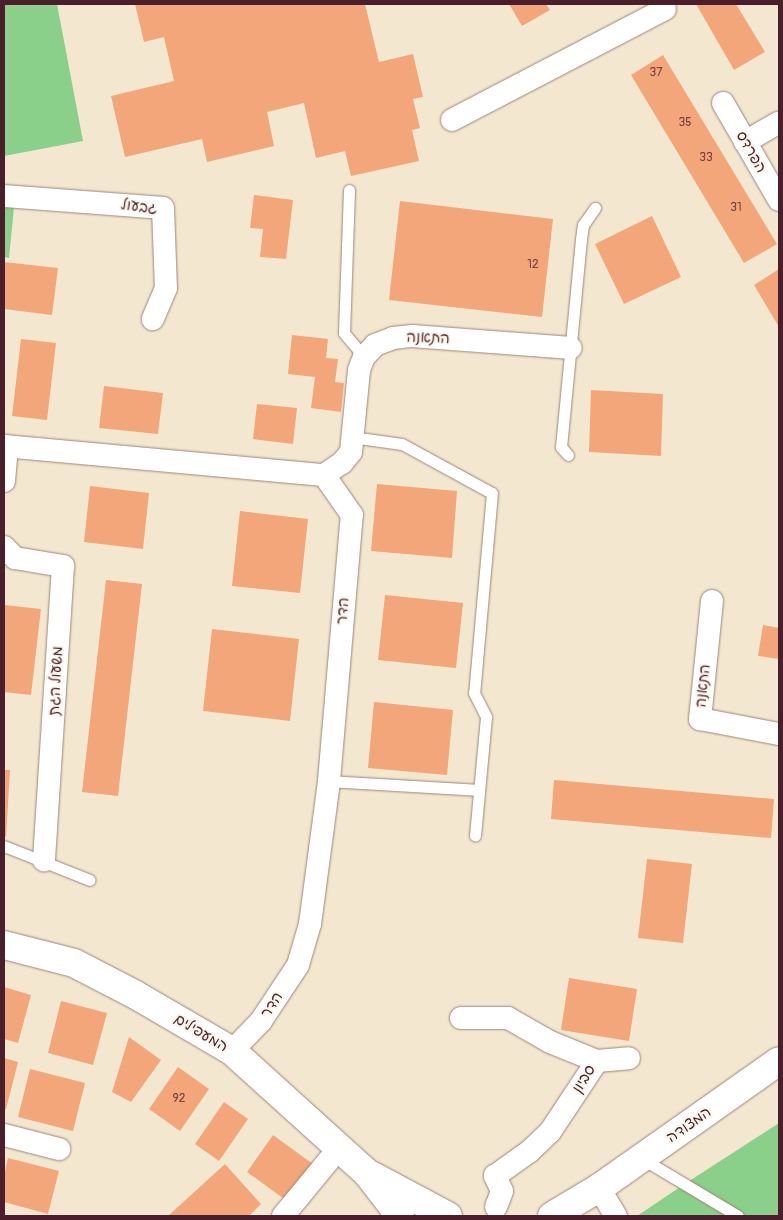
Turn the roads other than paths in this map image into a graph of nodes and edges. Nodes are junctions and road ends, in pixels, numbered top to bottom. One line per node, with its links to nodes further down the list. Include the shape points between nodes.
1 (666, 11): 3 (street)
2 (723, 103): 5 (street, הפרדס)
3 (452, 120)
4 (779, 122): 5 (street)
5 (749, 150): 8 (street, הפרדס)
6 (349, 190): 12 (lane, via 344,332)
7 (4, 196): 10 (street, גבעול, via 163,208 166,288)
8 (779, 200)
9 (595, 208): 11 (lane, via 583,225)
10 (153, 319)
11 (571, 348): 12 (street, התאנה, via 413,336 375,344); 15 (lane, via 562,447)
12 (364, 357): 13 (street, via 359,370)
13 (352, 437): 16 (street, via 351,452 342,463); 22 (lane, via 402,444 492,493 474,693 486,716)
14 (6, 446): 16 (street); 17 (street)
15 (568, 456)
16 (324, 475): 21 (street, הדר, via 352,515)
17 (4, 481)
18 (4, 547): 25 (street, משעול הגת, via 15,558 63,566)
19 (712, 602): 20 (street, התאנה, via 700,719)
20 (779, 734)
21 (329, 781): 22 (lane); 29 (street, הדר, via 310,924 298,965 261,1021)
22 (479, 790): 23 (lane)
23 (474, 835)
24 (4, 846): 25 (lane)
25 (44, 860): 26 (lane)
26 (90, 880)
27 (4, 945): 29 (street, המעפילים, via 74,963)
28 (461, 1018): 31 (street, סביון, via 508,1018 550,1042)
29 (232, 1051): 34 (street, המעפילים)
30 (629, 1058): 31 (street)
31 (597, 1061): 39 (street, סביון, via 550,1132 495,1176 502,1192)
32 (779, 1062): 36 (street, המצודה)
33 (4, 1134): 35 (street)
34 (339, 1148): 37 (street, המעפילים); 40 (street)
35 (59, 1149)
36 (641, 1158): 38 (street, המצודה); 46 (lane)
37 (367, 1173): 41 (street, המעפילים); 42 (street, המעפילים)
38 (599, 1188): 43 (street, המצודה); 44 (street, המצודה); 45 (street)
39 (496, 1207)
40 (284, 1216)
41 (400, 1216)
42 (448, 1216)
43 (552, 1216)
44 (569, 1216)
45 (616, 1216)
46 (738, 1216)

